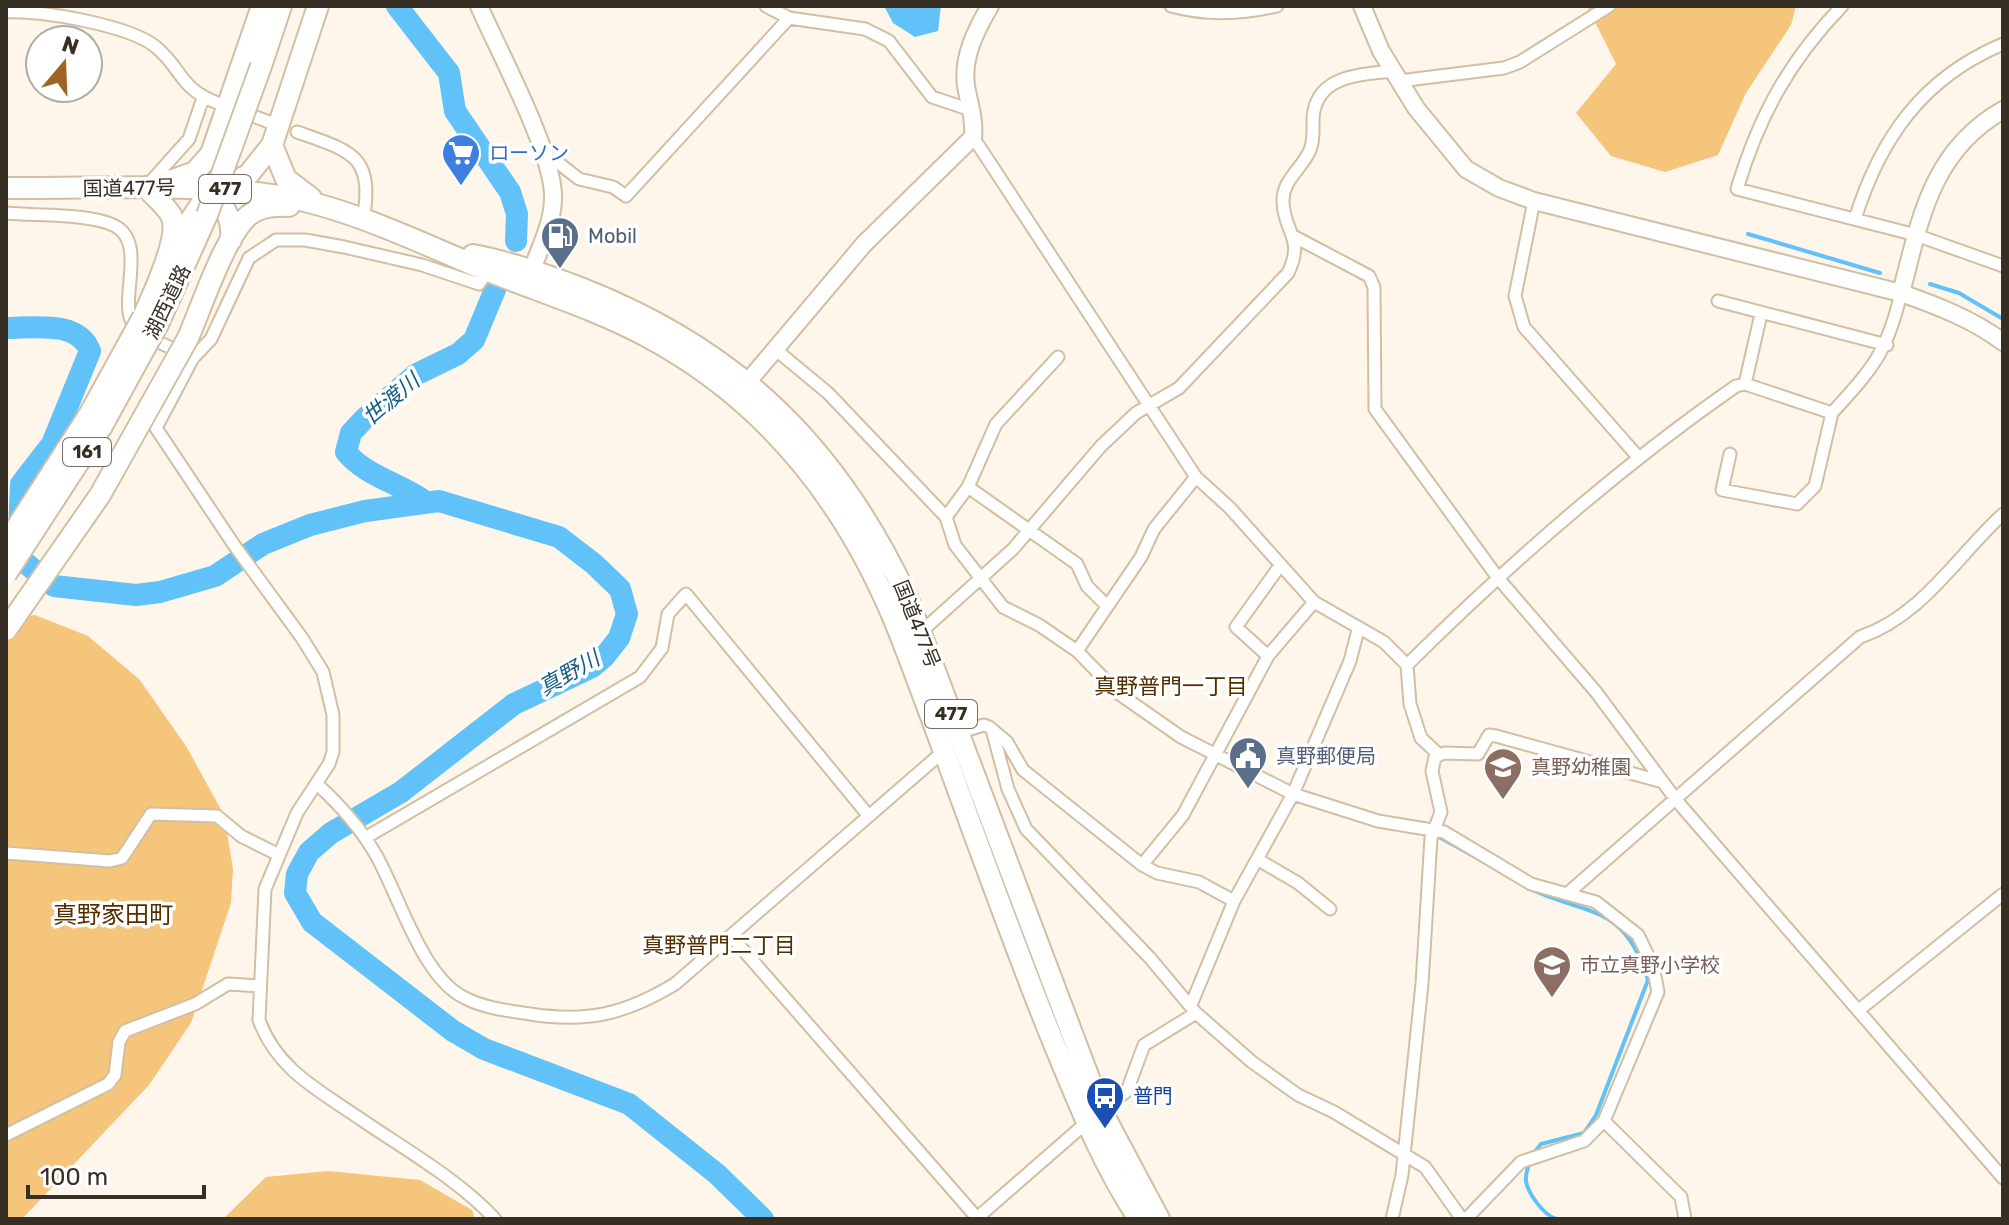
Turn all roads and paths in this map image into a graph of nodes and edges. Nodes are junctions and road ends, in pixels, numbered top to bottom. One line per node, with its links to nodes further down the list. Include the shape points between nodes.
1 (262, 6): 24 (highway)
2 (281, 6): 45 (highway, 湖西道路 / 161, bridge, via 207,215)
3 (318, 6): 25 (highway)
4 (479, 6): 26 (street)
5 (766, 6): 13 (street)
6 (990, 6): 19 (street, via 969,48 965,81)
7 (1171, 6): 8 (street, via 1240,14)
8 (1277, 6)
9 (1362, 6): 15 (street)
10 (1609, 6): 15 (street, via 1504,68)
11 (1842, 6): 33 (street, via 1817,32 1754,131 1737,189)
12 (12, 10): 16 (street, via 134,33 158,48 189,89)
13 (789, 18): 19 (street, via 865,29 889,41 932,97); 26 (street, via 626,196 613,187 579,179)
14 (2003, 44): 33 (street, via 1916,103 1891,133)
15 (1396, 76): 30 (street, via 1466,169); 36 (street, via 1335,82 1320,91 1314,104 1312,146 1284,188 1283,205)
16 (203, 98): 17 (street); 27 (street, via 189,139)
17 (220, 104)
18 (236, 110): 21 (street)
19 (971, 110): 23 (street)
20 (2003, 110): 35 (street, via 1966,138 1945,163 1926,197)
21 (269, 122)
22 (297, 132): 34 (street, via 346,152 362,167 369,188)
23 (973, 137): 48 (street, via 864,244); 53 (street)
24 (219, 139): 27 (highway, via 195,172); 29 (highway)
25 (272, 145): 29 (highway, via 249,174); 32 (highway, via 292,185)
26 (542, 151): 41 (street, via 553,194 550,222)
27 (146, 187): 28 (highway, 国道477号 / 477); 29 (highway, 国道477号 / 477); 38 (highway, via 172,217)
28 (6, 188)
29 (213, 190): 32 (highway, 国道477号 / 477, via 285,196); 37 (highway, via 228,213); 38 (highway)
30 (1534, 201): 42 (street); 56 (street, via 1515,296 1524,327)
31 (6, 213): 50 (street, via 116,227 129,250 131,319 140,331)
32 (341, 214): 34 (highway, 国道477号 / 477); 37 (highway, via 271,206 249,215)
33 (1855, 219): 35 (street)
34 (363, 221): 39 (highway, 国道477号 / 477)
35 (1916, 235): 40 (street); 42 (street)
36 (1295, 237): 53 (street, via 1288,273 1179,388); 66 (street, via 1369,276 1374,287 1375,409)
37 (231, 240): 69 (highway, bridge, via 188,338 100,495)
38 (169, 253): 45 (highway)
39 (492, 265): 41 (highway, 国道477号 / 477); 50 (street, via 479,284 344,247 276,240 249,258 211,339); 52 (highway, 国道477号 / 477, via 620,323)
40 (2003, 266)
41 (532, 270): 52 (highway, 国道477号 / 477, via 646,317)
42 (1901, 293): 46 (street, via 1958,315); 47 (street)
43 (1718, 301): 44 (street)
44 (1761, 314): 47 (street); 51 (street)
45 (150, 321): 62 (highway, bridge); 64 (highway, 湖西道路 / 161, bridge, via 102,426)
46 (2003, 342)
47 (1887, 345): 54 (street)
48 (776, 350): 52 (street); 60 (street, via 828,393)
49 (1058, 357): 58 (street, via 996,424)
50 (193, 358): 81 (street, via 156,428 323,672 334,733 333,752)
51 (1745, 384): 54 (street); 56 (street, via 1673,429)
52 (742, 388): 71 (highway, 国道477号 / 477, via 807,438 850,493 884,549); 77 (highway, 国道477号 / 477, via 837,508 862,549)
53 (1150, 404): 57 (street); 61 (street, via 1101,446)
54 (1832, 413): 55 (street, via 1815,486 1797,504 1722,490)
55 (1730, 454)
56 (1639, 458): 66 (street)
57 (1196, 477): 63 (street); 68 (street, via 1154,529)
58 (968, 487): 60 (street); 61 (street)
59 (2003, 514): 83 (street, via 1937,586 1881,631 1860,637)
60 (946, 517): 65 (street, via 955,545)
61 (1028, 532): 65 (street); 68 (street, via 1077,564 1087,586)
62 (6, 544)
63 (1279, 567): 67 (street); 73 (street, via 1236,627)
64 (6, 574)
65 (984, 578): 71 (street); 72 (street, via 1003,607)
66 (1498, 578): 74 (street); 80 (street, via 1596,692)
67 (1314, 602): 70 (street); 73 (street)
68 (1107, 606): 72 (street)
69 (6, 630)
70 (1358, 630): 74 (street, via 1384,642); 82 (street)
71 (921, 632): 75 (highway, 国道477号 / 477)
72 (1077, 651): 79 (street, via 1118,693)
73 (1268, 656): 79 (street)
74 (1407, 665): 78 (street, via 1410,704 1421,738)
75 (958, 731): 76 (street, via 984,725); 77 (street); 99 (highway, 国道477号 / 477)
76 (993, 732): 90 (street, via 1007,742 1023,770); 97 (street, via 1008,789 1026,829)
77 (944, 751): 84 (street); 99 (highway, 国道477号 / 477, via 1025,971)
78 (1438, 754): 80 (street, via 1478,754 1489,735); 85 (street, via 1432,761 1441,812)
79 (1213, 756): 82 (street); 90 (street, via 1183,815)
80 (1663, 782): 83 (street)
81 (318, 785): 86 (street); 88 (street)
82 (1293, 794): 85 (street, via 1378,821); 89 (street)
83 (1677, 801): 91 (street); 98 (street)
84 (868, 815): 86 (street, via 686,594 668,614 662,648 640,677); 95 (street)
85 (1436, 830): 91 (street, via 1531,884); 102 (street, via 1431,838 1422,984)
86 (363, 835): 95 (street, via 431,964 465,998 494,1007 561,1019 639,1005 675,984)
87 (6, 853): 88 (street, via 122,858 151,814 162,813 217,816 241,836)
88 (277, 854): 96 (street, via 261,911)
89 (1257, 859): 93 (street); 94 (street)
90 (1142, 865): 93 (street, via 1199,882)
91 (1567, 894): 100 (street, via 1596,902 1638,935 1658,992)
92 (2003, 894): 98 (street)
93 (1234, 901): 97 (street)
94 (1330, 909)
95 (731, 936): 105 (street)
96 (259, 986): 101 (street, via 228,984 195,1004 125,1031 108,1084); 104 (street, via 259,1020 281,1061)
97 (1193, 1009): 99 (street, via 1144,1045 1127,1091); 102 (street, via 1298,1095)
98 (1859, 1010): 103 (street)
99 (1094, 1116): 105 (street); 106 (highway, 国道477号 / 477); 107 (highway, 国道477号 / 477)
100 (1604, 1121): 109 (street, via 1584,1141 1521,1162); 110 (street, via 1681,1197)
101 (6, 1135)
102 (1402, 1152): 108 (street); 109 (street, via 1425,1167)
103 (2003, 1178)
104 (495, 1219)
105 (977, 1219)
106 (1139, 1219)
107 (1159, 1219)
108 (1392, 1219)
109 (1464, 1219)
110 (1685, 1219)

